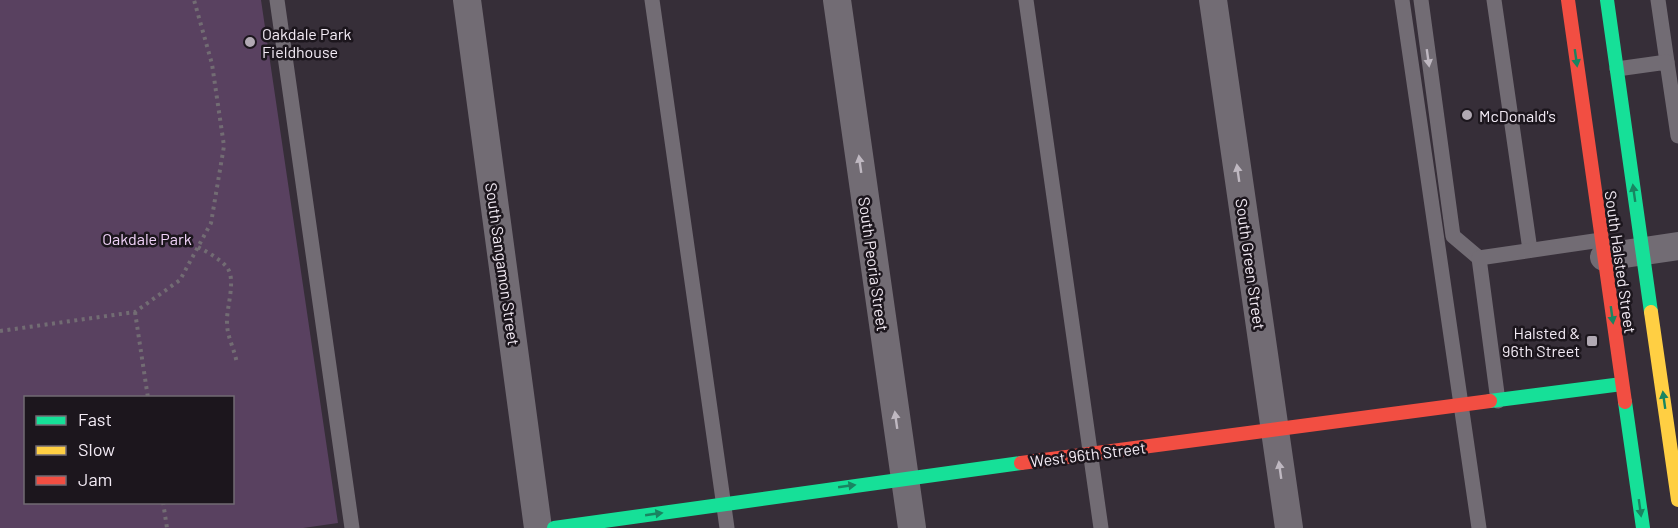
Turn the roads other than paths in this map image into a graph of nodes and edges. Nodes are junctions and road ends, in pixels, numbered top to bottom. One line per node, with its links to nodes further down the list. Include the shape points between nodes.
1 (277, 0): 29 (lane)
2 (467, 0): 30 (street, South Sangamon Street)
3 (652, 0): 28 (lane)
4 (837, 0): 26 (street, South Peoria Street, one-way to 4)
5 (1026, 0): 25 (lane)
6 (1213, 0): 24 (street, South Green Street, one-way to 6)
7 (1402, 0): 23 (lane)
8 (1420, 0): 20 (lane, one-way to 20, via 1453,236)
9 (1494, 0): 18 (lane)
10 (1568, 0): 17 (street, South Halsted Street, one-way to 17)
11 (1607, 0): 14 (street, South Halsted Street)
12 (1658, 0): 13 (lane)
13 (1667, 62): 14 (lane); 15 (lane)
14 (1617, 69): 19 (street, South Halsted Street, one-way to 14)
15 (1678, 136)
16 (1678, 246): 19 (street)
17 (1603, 248): 18 (lane); 19 (street); 21 (street, South Halsted Street, one-way to 21)
18 (1530, 250): 20 (lane)
19 (1643, 251): 27 (street, South Halsted Street, one-way to 19)
20 (1479, 258): 22 (lane)
21 (1622, 384): 22 (street, West 96th Street); 37 (street, South Halsted Street, one-way to 37)
22 (1498, 401): 23 (street, West 96th Street)
23 (1462, 405): 24 (street, West 96th Street); 36 (lane)
24 (1275, 430): 25 (street, West 96th Street); 35 (street, South Green Street, one-way to 24)
25 (1090, 454): 26 (street, West 96th Street); 34 (lane)
26 (905, 478): 28 (street, West 96th Street, one-way to 26); 33 (street, South Peoria Street)
27 (1678, 500)
28 (724, 503): 31 (street, West 96th Street, one-way to 28); 32 (lane)
29 (352, 528)
30 (538, 528)
31 (554, 528)
32 (728, 528)
33 (912, 528)
34 (1101, 528)
35 (1289, 528)
36 (1479, 528)
37 (1643, 528)

